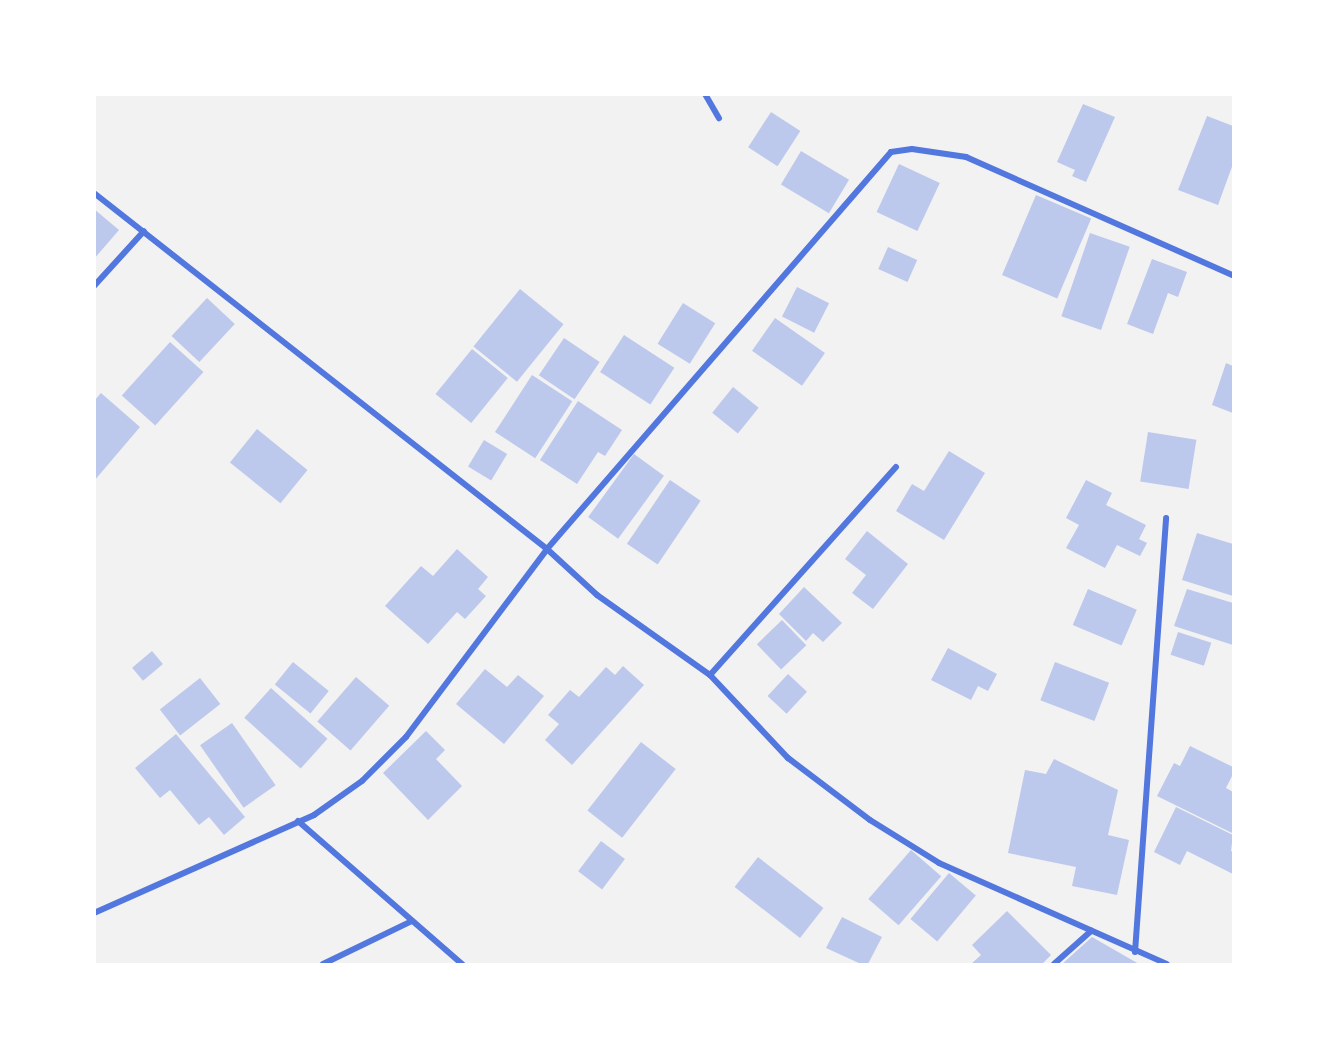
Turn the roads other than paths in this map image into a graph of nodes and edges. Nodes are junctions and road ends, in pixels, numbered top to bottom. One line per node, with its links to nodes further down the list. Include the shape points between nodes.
1 (705, 94): 2 (street)
2 (719, 118)
3 (94, 193): 4 (street)
4 (144, 231): 6 (street); 9 (street)
5 (1233, 276): 9 (street, via 966,157 912,149 891,152)
6 (94, 286)
7 (896, 467): 10 (street)
8 (1166, 518): 15 (street)
9 (547, 549): 10 (street, via 597,595); 11 (street, via 406,737 362,781)
10 (710, 675): 14 (street, via 788,758 870,820 939,863)
11 (298, 821): 12 (street); 13 (street)
12 (94, 913)
13 (412, 921): 16 (street); 17 (street)
14 (1091, 931): 15 (street); 18 (street)
15 (1135, 952): 19 (street)
16 (323, 964)
17 (462, 964)
18 (1054, 964)
19 (1167, 964)

